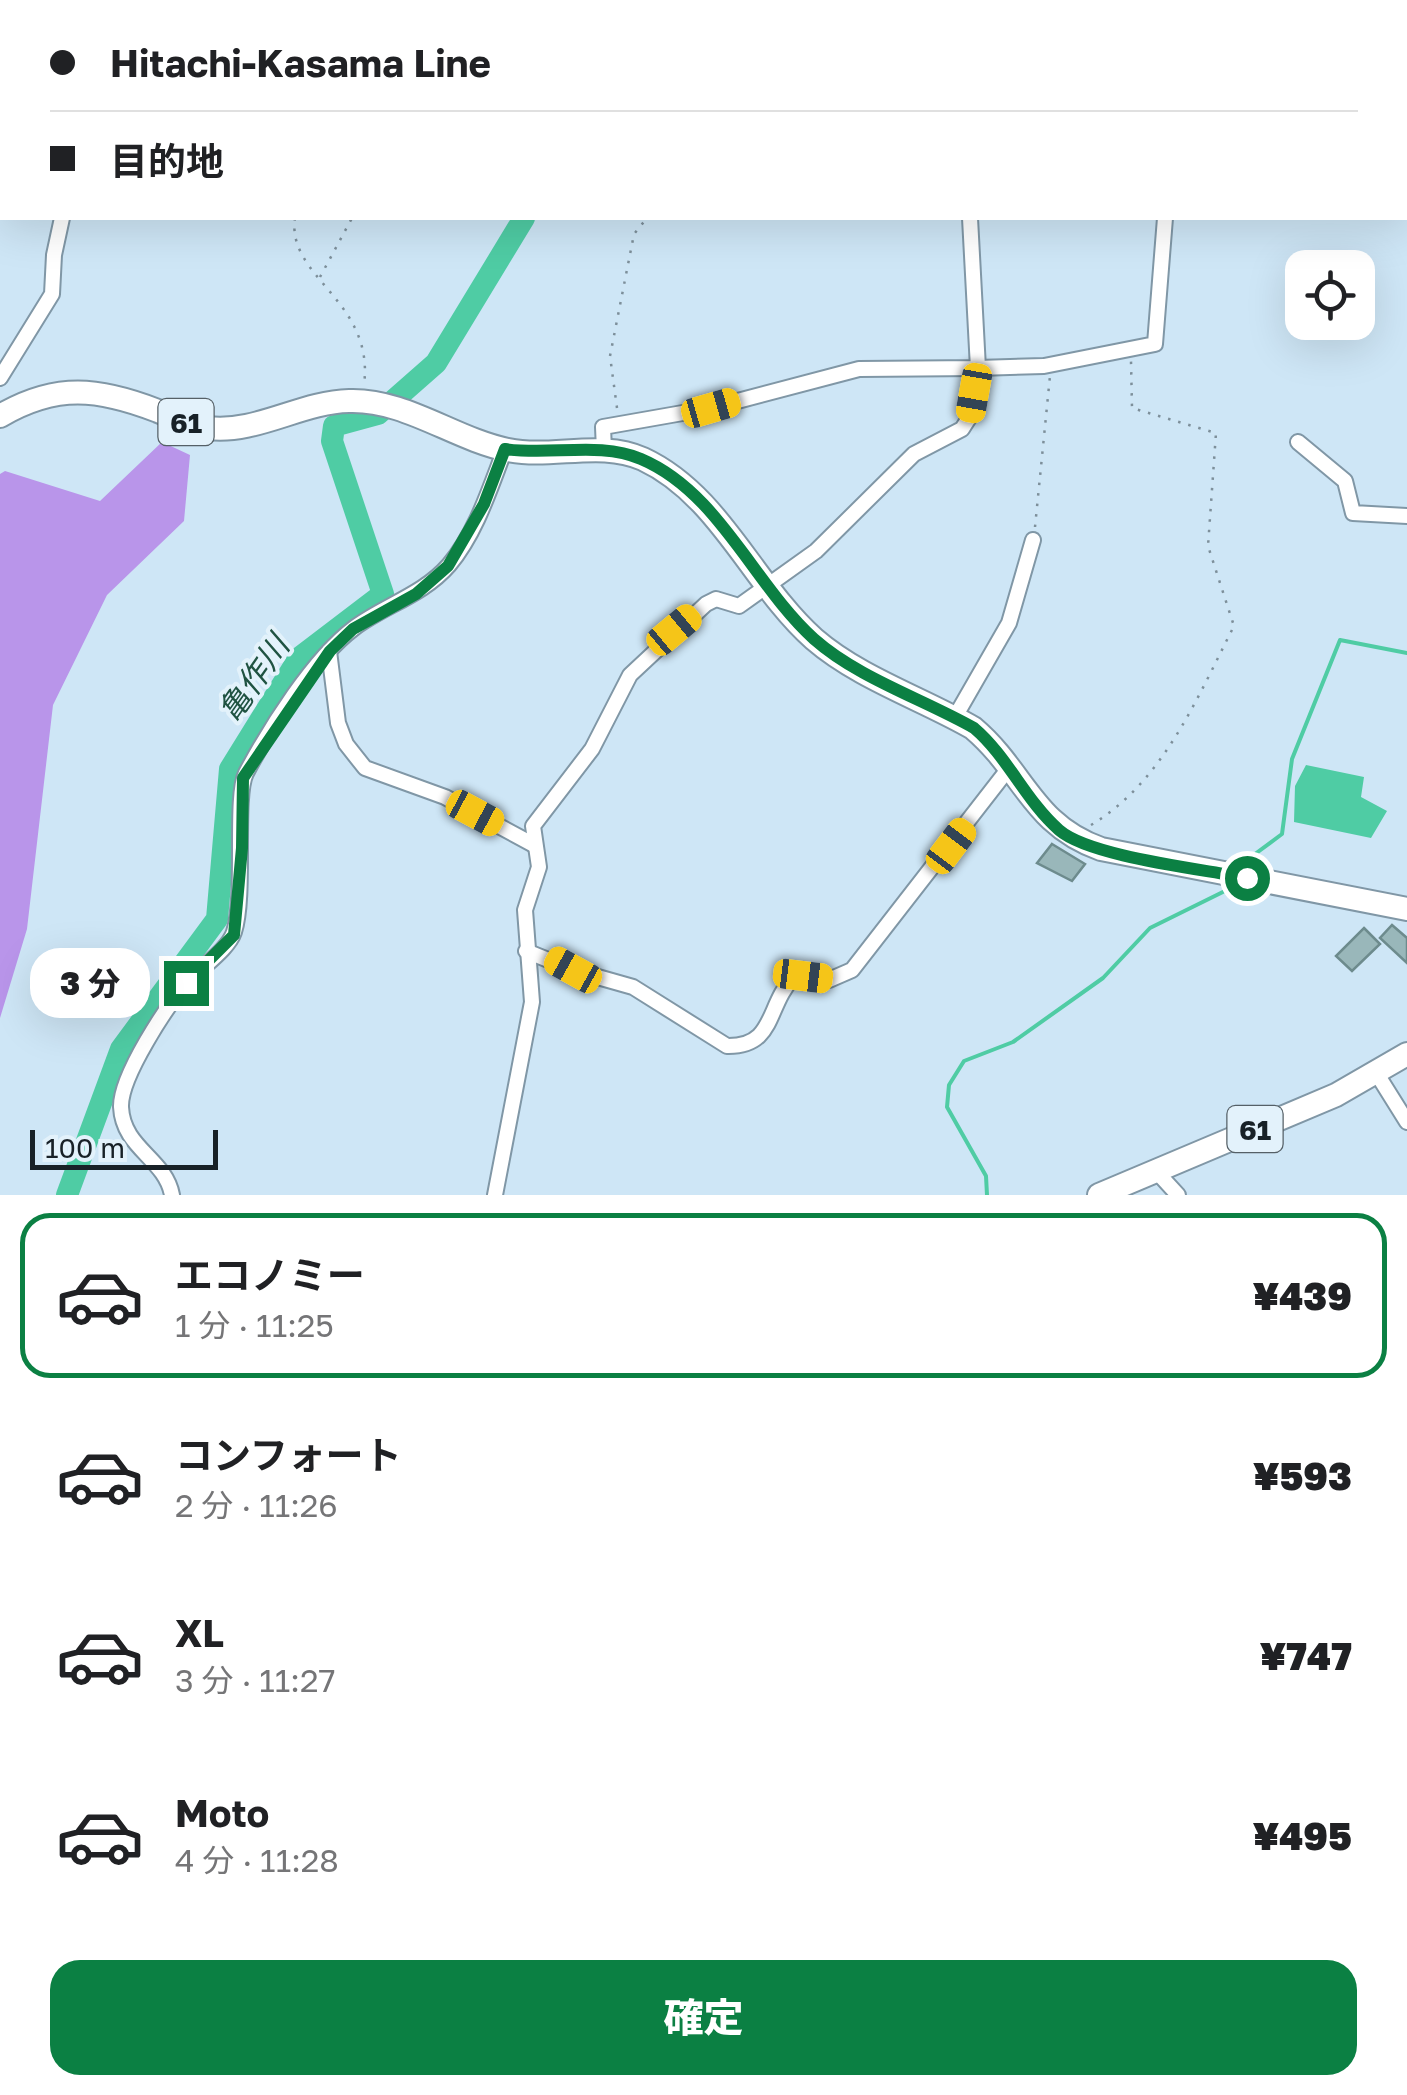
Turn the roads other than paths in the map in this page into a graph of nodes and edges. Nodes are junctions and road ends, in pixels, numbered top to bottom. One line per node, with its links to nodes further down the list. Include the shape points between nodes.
1 (62, 220): 5 (street, via 52,294)
2 (970, 220): 4 (street)
3 (1166, 220): 4 (street, via 1155,344 1051,365)
4 (978, 368): 9 (street, via 858,369 711,408 603,427); 12 (street, via 962,429 914,454 816,551)
5 (0, 378)
6 (0, 416): 8 (main road, 61, via 42,395 83,390 210,428 327,403 377,404)
7 (1298, 442): 10 (street, via 1345,481 1353,513)
8 (505, 449): 9 (main road, 61); 13 (street, via 484,504 448,566)
9 (604, 450): 12 (main road, 61, via 642,459 692,494)
10 (1407, 516)
11 (1033, 540): 14 (street, via 1009,623)
12 (767, 584): 14 (main road, 61, via 826,649); 16 (street, via 739,606 716,599 706,604 630,675 592,749 533,826)
13 (330, 651): 16 (street, via 338,722 365,768 446,797); 23 (street, via 243,778 234,935 150,1032 120,1104 128,1139 168,1175)
14 (955, 718): 15 (main road, 61, via 990,742)
15 (1009, 768): 17 (main road, 61, via 1060,831 1100,849); 18 (street, via 852,970 829,980 794,977 759,1040 744,1046 727,1046 633,986)
16 (534, 844): 18 (street, via 539,867 524,910)
17 (1407, 909)
18 (526, 950): 24 (street, via 532,1002)
19 (1407, 1054): 20 (main road, 61)
20 (1376, 1074): 21 (street); 22 (main road, 61)
21 (1407, 1122)
22 (1156, 1171): 25 (main road, 61); 26 (street)
23 (172, 1195)
24 (495, 1195)
25 (1099, 1195)
26 (1178, 1195)

